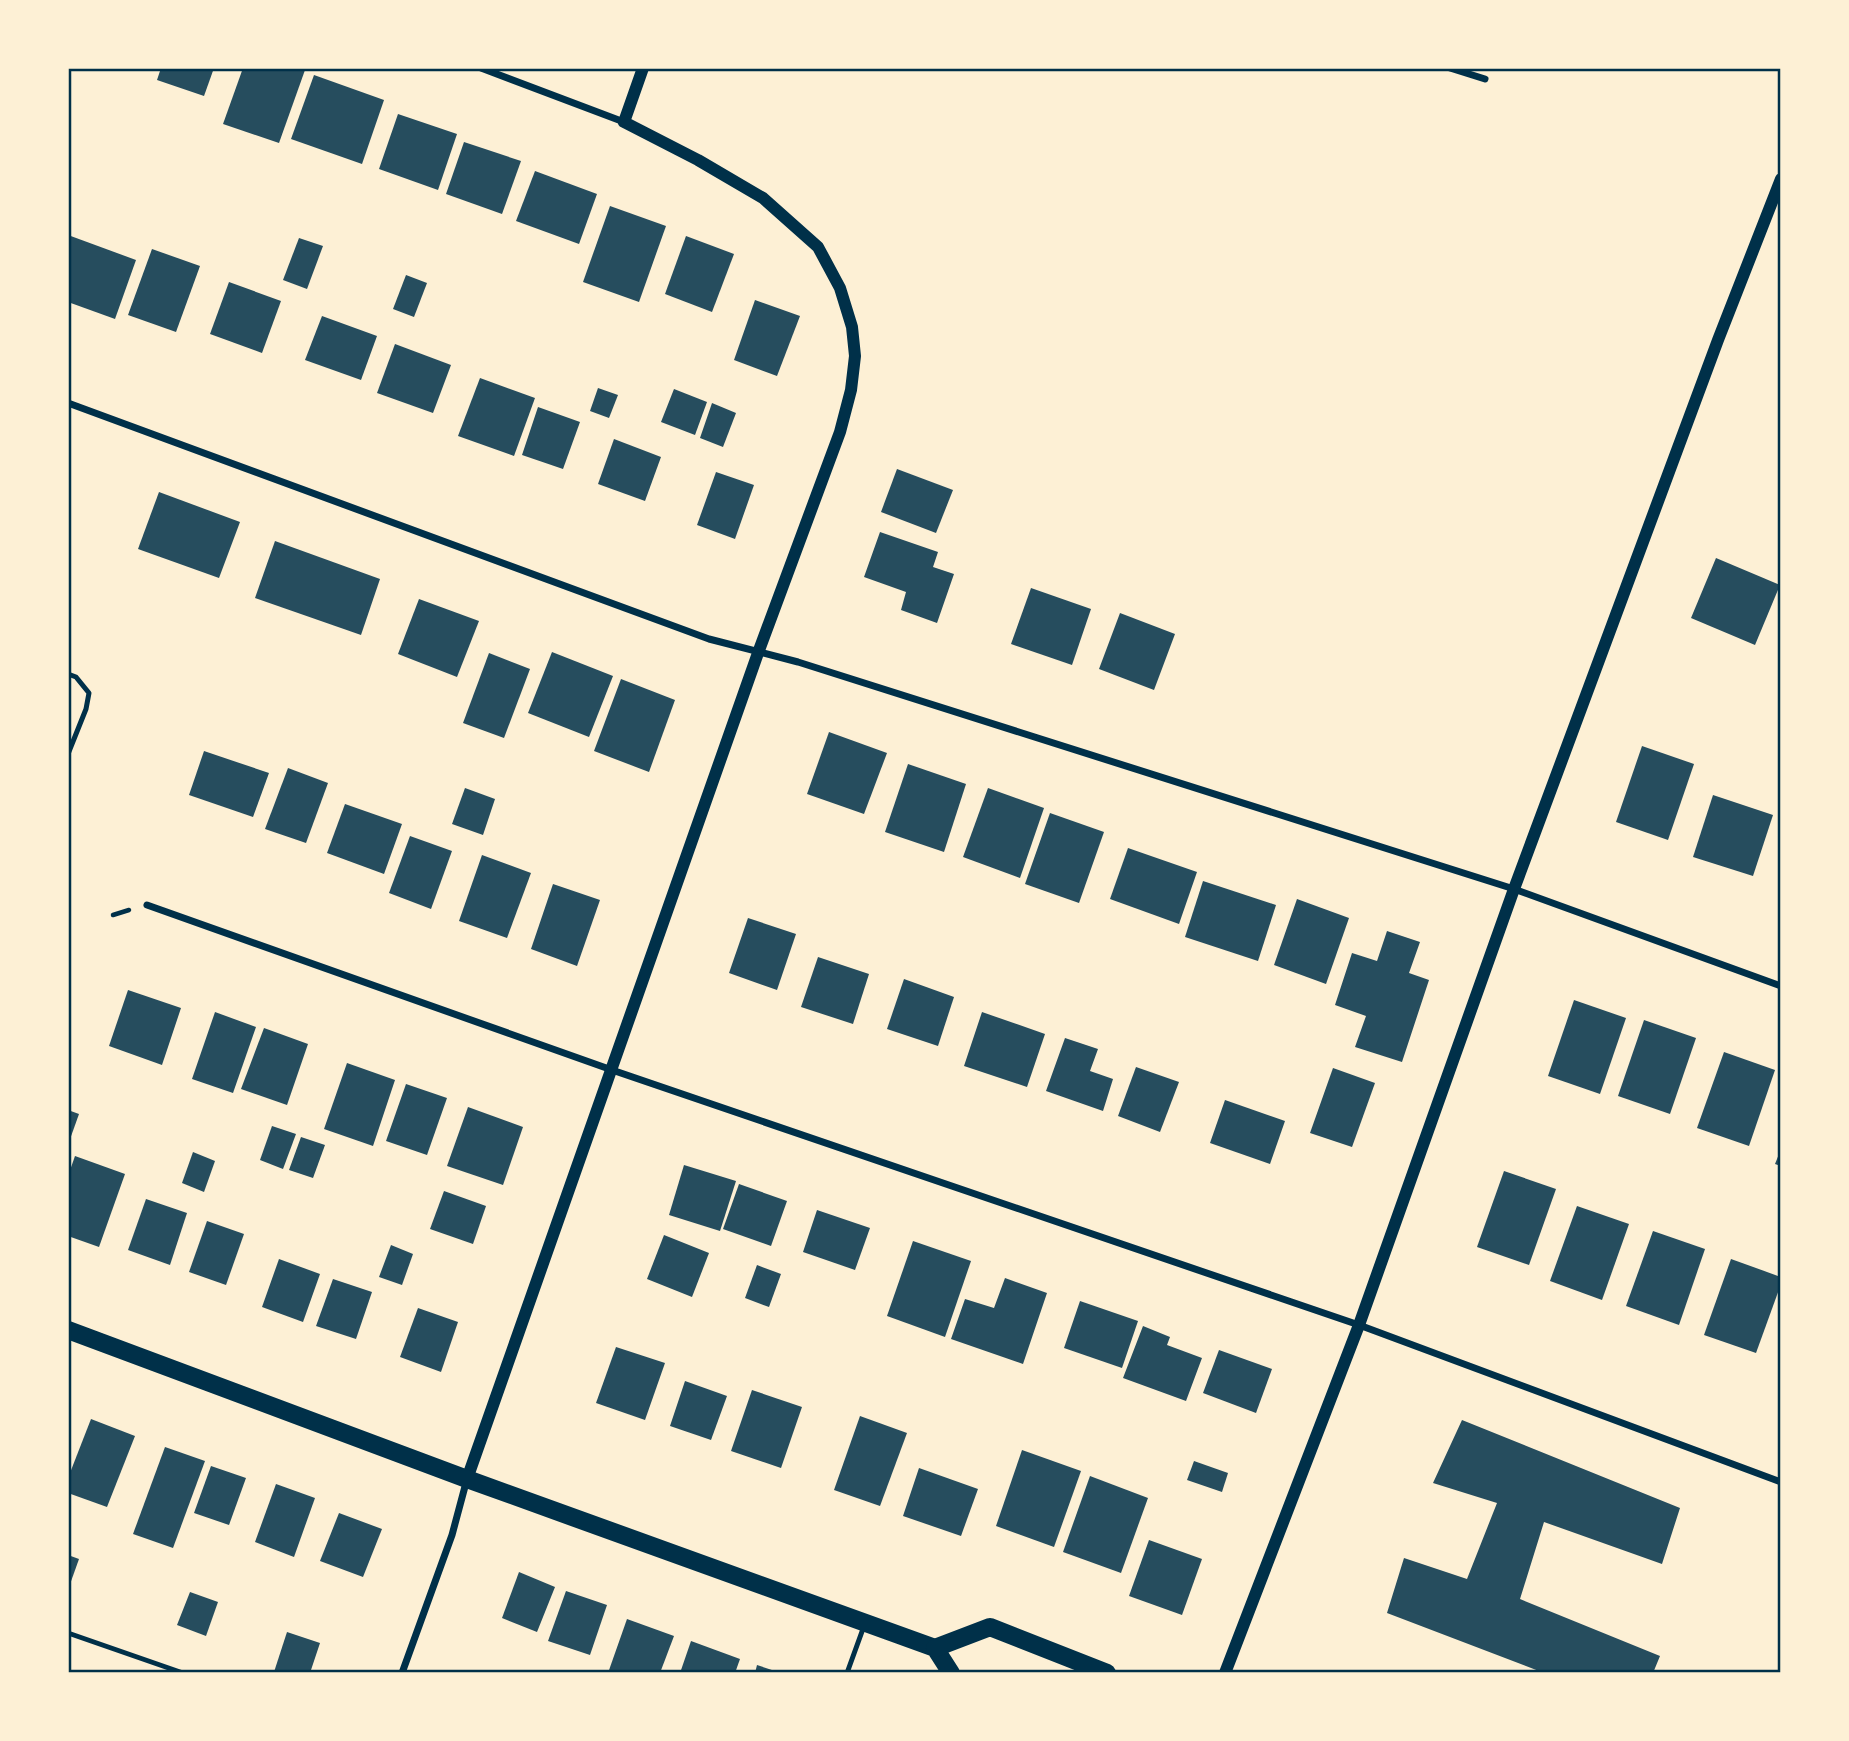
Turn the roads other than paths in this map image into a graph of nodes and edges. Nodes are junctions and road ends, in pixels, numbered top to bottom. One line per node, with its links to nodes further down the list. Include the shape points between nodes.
1 (481, 68): 5 (street)
2 (643, 68): 5 (street)
3 (1450, 68): 4 (street)
4 (1485, 79)
5 (624, 122): 8 (street, via 763,198 818,247 840,288 852,327 855,356 840,432)
6 (1781, 179): 11 (street)
7 (68, 403): 8 (street, via 709,639)
8 (758, 653): 11 (street); 14 (street)
9 (68, 674): 10 (lane, via 89,693)
10 (68, 754)
11 (1514, 889): 13 (street); 15 (street)
12 (147, 905): 14 (street)
13 (1781, 986)
14 (612, 1070): 15 (street); 17 (street)
15 (1359, 1325): 18 (street); 27 (street)
16 (68, 1330): 17 (main road)
17 (467, 1479): 19 (main road); 23 (street, via 452,1535)
18 (1781, 1482)
19 (865, 1622): 21 (main road); 24 (lane)
20 (68, 1633): 22 (lane)
21 (935, 1648): 25 (main road); 26 (main road, via 990,1627)
22 (183, 1673)
23 (402, 1673)
24 (847, 1673)
25 (951, 1673)
26 (1107, 1673)
27 (1224, 1673)

